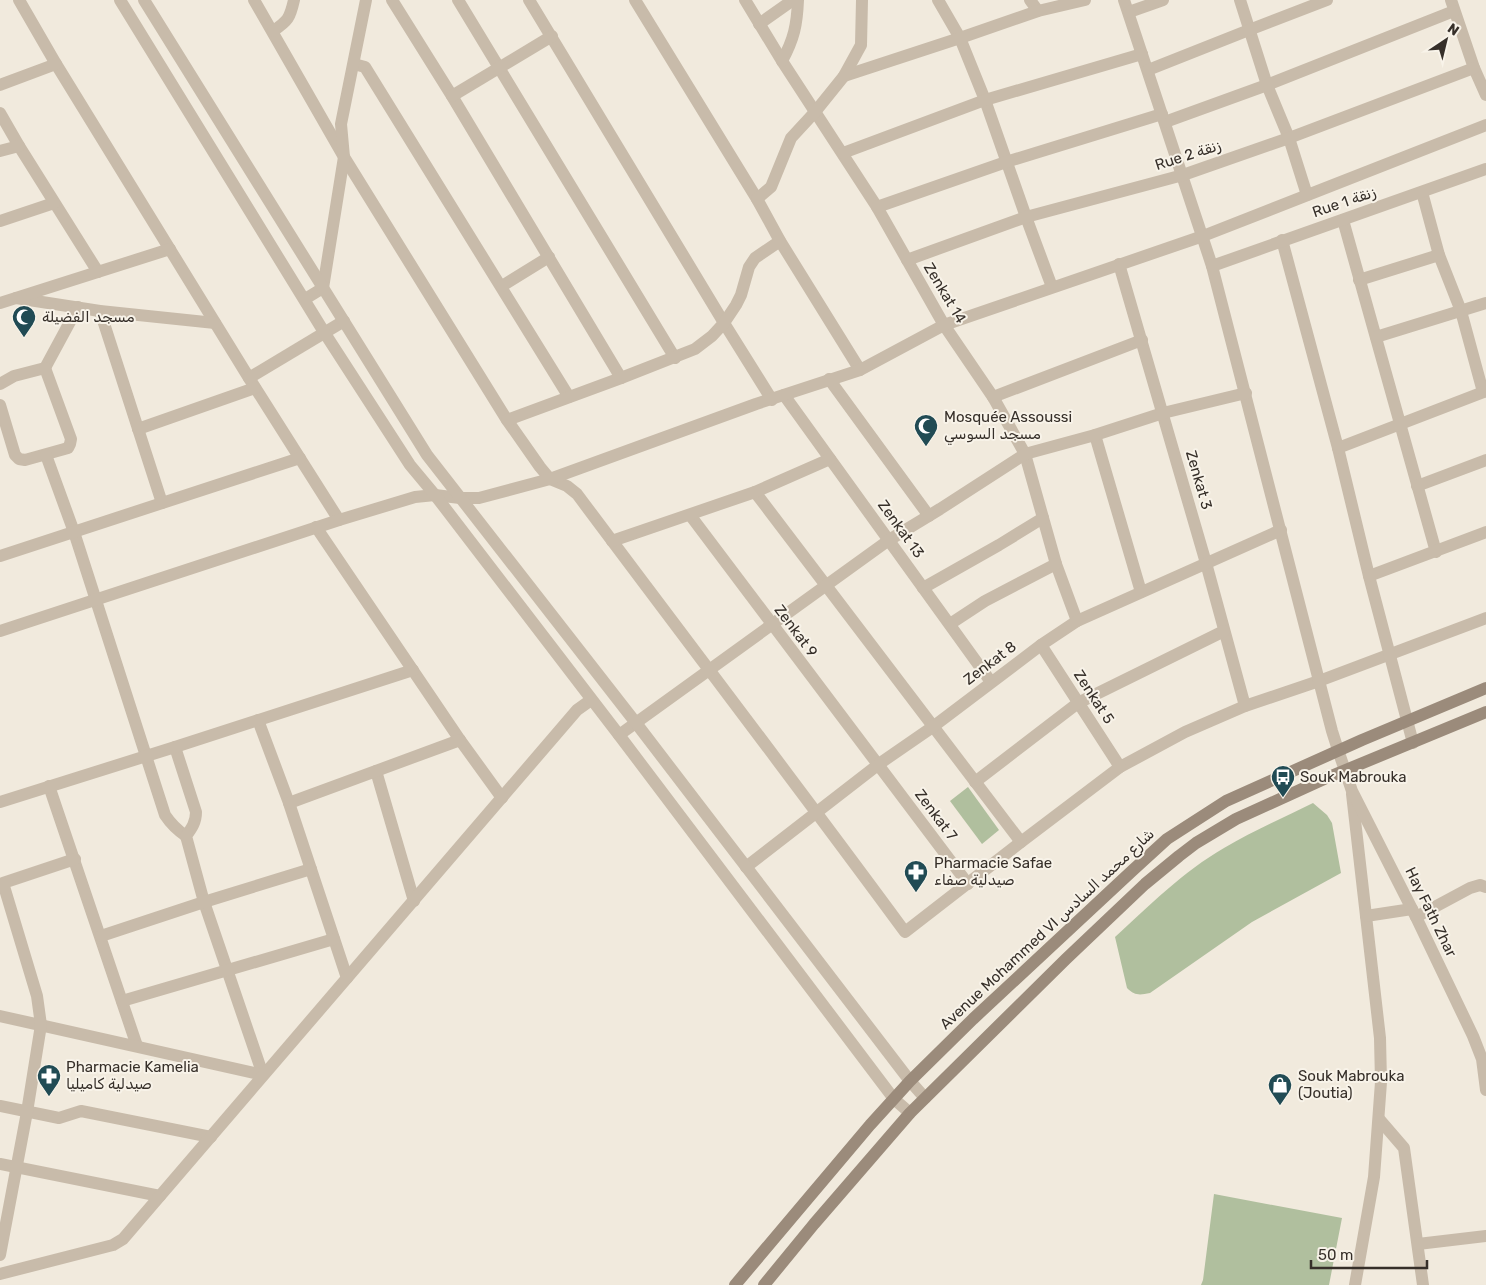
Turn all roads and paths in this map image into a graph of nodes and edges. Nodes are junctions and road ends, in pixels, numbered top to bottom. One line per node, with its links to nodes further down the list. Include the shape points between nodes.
1 (19, 0): 30 (street)
2 (120, 0): 76 (street)
3 (144, 0): 74 (street)
4 (254, 0): 25 (street)
5 (294, 0): 25 (street, via 286,23)
6 (366, 0): 31 (street)
7 (392, 0): 39 (street)
8 (458, 0): 32 (street)
9 (529, 0): 26 (street, Zenkat 13)
10 (635, 0): 55 (street)
11 (745, 0): 23 (street, Zenkat 14)
12 (793, 0): 23 (street)
13 (798, 0): 29 (street, via 794,36)
14 (862, 0): 35 (street, via 861,45)
15 (938, 0): 27 (street)
16 (1085, 0): 20 (street)
17 (1163, 0): 22 (street)
18 (1240, 0): 24 (street)
19 (1328, 0): 24 (street)
20 (1034, 5): 27 (street)
21 (1453, 5): 33 (street); 37 (street)
22 (1126, 6): 28 (street, Hay Fath Zhar)
23 (759, 24): 29 (street, Zenkat 14)
24 (1249, 30): 34 (street); 37 (street)
25 (272, 31): 49 (street)
26 (552, 36): 32 (street); 83 (street, Zenkat 13)
27 (960, 38): 35 (street); 40 (street)
28 (1142, 54): 34 (street, Hay Fath Zhar); 40 (street)
29 (782, 61): 41 (street, Zenkat 14)
30 (56, 64): 36 (street); 64 (street)
31 (354, 64): 49 (street, via 341,124); 72 (street, via 365,67)
32 (499, 68): 39 (street); 89 (street)
33 (1474, 68): 38 (street); 45 (street, Rue 2 زنقة)
34 (1148, 70): 43 (street, Hay Fath Zhar)
35 (844, 76): 41 (street)
36 (0, 84)
37 (1268, 85): 43 (street); 45 (street)
38 (1486, 94)
39 (452, 96): 66 (street)
40 (984, 100): 48 (street); 50 (street)
41 (815, 112): 48 (street, Zenkat 14); 55 (street, via 791,138 771,187)
42 (0, 113): 46 (street)
43 (1164, 118): 50 (street); 52 (street, Hay Fath Zhar)
44 (1486, 125): 54 (street)
45 (1289, 138): 52 (street, Rue 2 زنقة); 54 (street)
46 (19, 146): 47 (street); 56 (street)
47 (0, 151)
48 (843, 153): 57 (street, Zenkat 14)
49 (344, 157): 74 (street); 103 (street)
50 (1006, 162): 57 (street); 58 (street)
51 (1486, 169): 53 (street, Rue 1 زنقة)
52 (1183, 175): 58 (street, Rue 2 زنقة); 61 (street, Hay Fath Zhar)
53 (1422, 192): 59 (street, Rue 1 زنقة); 65 (street)
54 (1307, 195): 61 (street)
55 (757, 199): 63 (street)
56 (54, 203): 60 (street); 70 (street)
57 (877, 207): 67 (street, Zenkat 14)
58 (1026, 217): 67 (street, Rue 2 زنقة); 73 (street)
59 (1343, 220): 62 (street, Rue 1 زنقة); 71 (street)
60 (0, 221)
61 (1203, 236): 68 (street); 69 (street, Hay Fath Zhar)
62 (1282, 240): 69 (street, Rue 1 زنقة); 107 (street)
63 (780, 241): 83 (street, via 754,258 741,296); 91 (street)
64 (170, 249): 70 (street); 84 (street)
65 (1439, 254): 71 (street); 81 (street)
66 (549, 256): 72 (street); 92 (street)
67 (907, 260): 85 (street, Zenkat 14)
68 (1119, 264): 73 (street); 88 (street, Zenkat 3)
69 (1212, 266): 97 (street, Hay Fath Zhar)
70 (98, 272): 75 (street)
71 (1359, 280): 87 (street)
72 (502, 286): 98 (street)
73 (1052, 287): 85 (street)
74 (324, 288): 76 (street); 82 (street)
75 (16, 298): 77 (street); 79 (street)
76 (305, 299): 86 (street)
77 (0, 303)
78 (1486, 303): 81 (street)
79 (78, 307): 80 (street); 90 (street)
80 (100, 310): 84 (street); 105 (street)
81 (1460, 311): 87 (street); 96 (street)
82 (344, 321): 86 (street); 117 (street, via 427,455)
83 (724, 322): 89 (street, via 701,345); 100 (street, Zenkat 13)
84 (216, 323): 94 (street)
85 (944, 325): 91 (street); 99 (street, Zenkat 14)
86 (324, 332): 94 (street); 116 (street, via 410,465)
87 (1376, 337): 104 (street)
88 (1142, 340): 99 (street); 102 (street, Zenkat 3)
89 (675, 358): 92 (street)
90 (45, 368): 95 (street, via 14,376); 109 (street, via 71,441 68,448)
91 (860, 370): 93 (street)
92 (621, 378): 98 (street)
93 (829, 379): 100 (street); 120 (street)
94 (252, 383): 105 (street); 110 (street)
95 (0, 384)
96 (1485, 391): 104 (street)
97 (1246, 393): 102 (street); 124 (street, Hay Fath Zhar)
98 (569, 397): 103 (street)
99 (993, 397): 108 (street, Zenkat 14)
100 (778, 398): 111 (street, Zenkat 13); 113 (street)
101 (0, 405): 109 (street, via 17,457 22,460)
102 (1163, 413): 106 (street); 131 (street, Zenkat 3)
103 (507, 420): 113 (street)
104 (1400, 424): 107 (street); 114 (street)
105 (138, 429): 118 (street)
106 (1095, 435): 108 (street); 136 (street)
107 (1338, 448): 133 (street)
108 (1025, 454): 120 (street); 121 (street, Zenkat 14)
109 (46, 455): 125 (street)
110 (300, 458): 118 (street); 122 (street)
111 (830, 459): 115 (street); 127 (street, Zenkat 13)
112 (1486, 460): 114 (street)
113 (550, 479): 117 (street, via 479,498); 128 (street, via 576,494)
114 (1417, 486): 129 (street)
115 (755, 492): 119 (street); 134 (street)
116 (435, 496): 117 (street); 122 (street, via 416,497); 151 (street)
117 (460, 498): 157 (street)
118 (162, 503): 125 (street)
119 (690, 515): 128 (street); 141 (street, Zenkat 9)
120 (929, 516): 127 (street)
121 (1043, 518): 132 (street, Zenkat 14); 135 (street)
122 (339, 520): 123 (street)
123 (316, 527): 137 (street); 146 (street)
124 (1281, 530): 131 (street, Zenkat 8); 148 (street, Hay Fath Zhar)
125 (74, 532): 130 (street); 137 (street)
126 (1486, 532): 129 (street)
127 (889, 540): 134 (street); 135 (street, Zenkat 13)
128 (612, 541): 147 (street)
129 (1436, 552): 133 (street)
130 (0, 556)
131 (1206, 563): 136 (street, Zenkat 8); 143 (street, Zenkat 3)
132 (1056, 564): 139 (street, Zenkat 14); 140 (street, via 985,601)
133 (1369, 576): 145 (street)
134 (825, 585): 141 (street); 158 (street)
135 (923, 588): 140 (street, Zenkat 13)
136 (1141, 592): 139 (street, Zenkat 8)
137 (96, 599): 142 (street); 164 (street)
138 (1486, 618): 145 (street)
139 (1077, 621): 144 (street, Zenkat 8)
140 (950, 624): 149 (street, Zenkat 13)
141 (771, 625): 147 (street); 165 (street, Zenkat 9)
142 (0, 631)
143 (1224, 631): 152 (street); 153 (street, Zenkat 3)
144 (1041, 645): 149 (street, Zenkat 8); 152 (street, Zenkat 5)
145 (1389, 655): 148 (street); 156 (street)
146 (413, 670): 155 (street); 160 (street)
147 (709, 671): 157 (street); 175 (street)
148 (1319, 681): 153 (street); 163 (street, Hay Fath Zhar)
149 (992, 682): 158 (street, Zenkat 8)
150 (1486, 688): 156 (main road, Avenue Mohammed VI شارع محمد السادس)
151 (592, 700): 159 (street); 172 (street, via 577,710)
152 (1078, 703): 166 (street, Zenkat 5); 169 (street)
153 (1245, 706): 166 (street, via 1185,732)
154 (1486, 712): 161 (main road)
155 (258, 720): 162 (street); 174 (street)
156 (1407, 721): 161 (street); 163 (main road, Avenue Mohammed VI شارع محمد السادس)
157 (636, 723): 159 (street); 179 (street)
158 (934, 726): 165 (street, Zenkat 8); 169 (street)
159 (619, 735): 199 (street)
160 (460, 740): 168 (street); 172 (street)
161 (1413, 743): 167 (main road)
162 (175, 747): 164 (street); 176 (street, via 196,812 193,826)
163 (1338, 750): 167 (street, Hay Fath Zhar); 197 (main road, Avenue Mohammed VI شارع محمد السادس, via 1226,801 1167,840 973,1019)
164 (146, 756): 170 (street); 176 (street, via 165,815)
165 (879, 764): 175 (street, Zenkat 8); 182 (street, Zenkat 7)
166 (1120, 767): 177 (street)
167 (1345, 770): 171 (street, Hay Fath Zhar); 200 (main road, via 1236,819 1179,856 1073,952)
168 (376, 771): 174 (street); 184 (street)
169 (975, 782): 177 (street)
170 (49, 786): 173 (street); 178 (street)
171 (1352, 791): 186 (street, Hay Fath Zhar); 187 (street)
172 (502, 798): 184 (street)
173 (0, 802)
174 (289, 803): 180 (street)
175 (817, 813): 179 (street, Zenkat 8); 182 (street, via 906,932)
176 (186, 836): 185 (street)
177 (1021, 842): 182 (street)
178 (75, 858): 181 (street); 188 (street)
179 (746, 867): 197 (street)
180 (311, 869): 185 (street); 189 (street)
181 (2, 883): 194 (street, via 37,996)
182 (968, 884)
183 (1486, 887): 186 (street, via 1470,888)
184 (414, 901): 191 (street)
185 (204, 902): 188 (street); 190 (street)
186 (1414, 913): 187 (street); 198 (street, Hay Fath Zhar, via 1473,1036 1482,1060)
187 (1366, 916): 204 (street, via 1380,1038)
188 (101, 936): 192 (street)
189 (334, 939): 190 (street); 191 (street)
190 (227, 971): 192 (street); 196 (street)
191 (347, 978): 196 (street)
192 (122, 1001): 195 (street)
193 (0, 1016): 194 (street)
194 (42, 1026): 195 (street); 202 (street)
195 (137, 1046): 196 (street)
196 (264, 1076): 205 (street)
197 (910, 1082): 199 (main road, Avenue Mohammed VI شارع محمد السادس); 200 (street)
198 (1486, 1090)
199 (894, 1098): 203 (street); 213 (main road, Avenue Mohammed VI شارع محمد السادس)
200 (926, 1098): 203 (main road)
201 (0, 1106): 202 (street)
202 (27, 1112): 205 (street, via 59,1118 81,1111); 207 (street)
203 (910, 1113): 214 (main road)
204 (1379, 1119): 210 (street, via 1404,1148); 215 (street, via 1374,1177)
205 (210, 1137): 208 (street)
206 (0, 1164): 207 (street)
207 (16, 1168): 208 (street); 211 (street)
208 (160, 1196): 212 (street, via 123,1239 113,1244)
209 (1486, 1236): 210 (street)
210 (1418, 1244): 216 (street)
211 (0, 1254)
212 (0, 1274)
213 (735, 1285)
214 (764, 1285)
215 (1355, 1285)
216 (1423, 1285)

